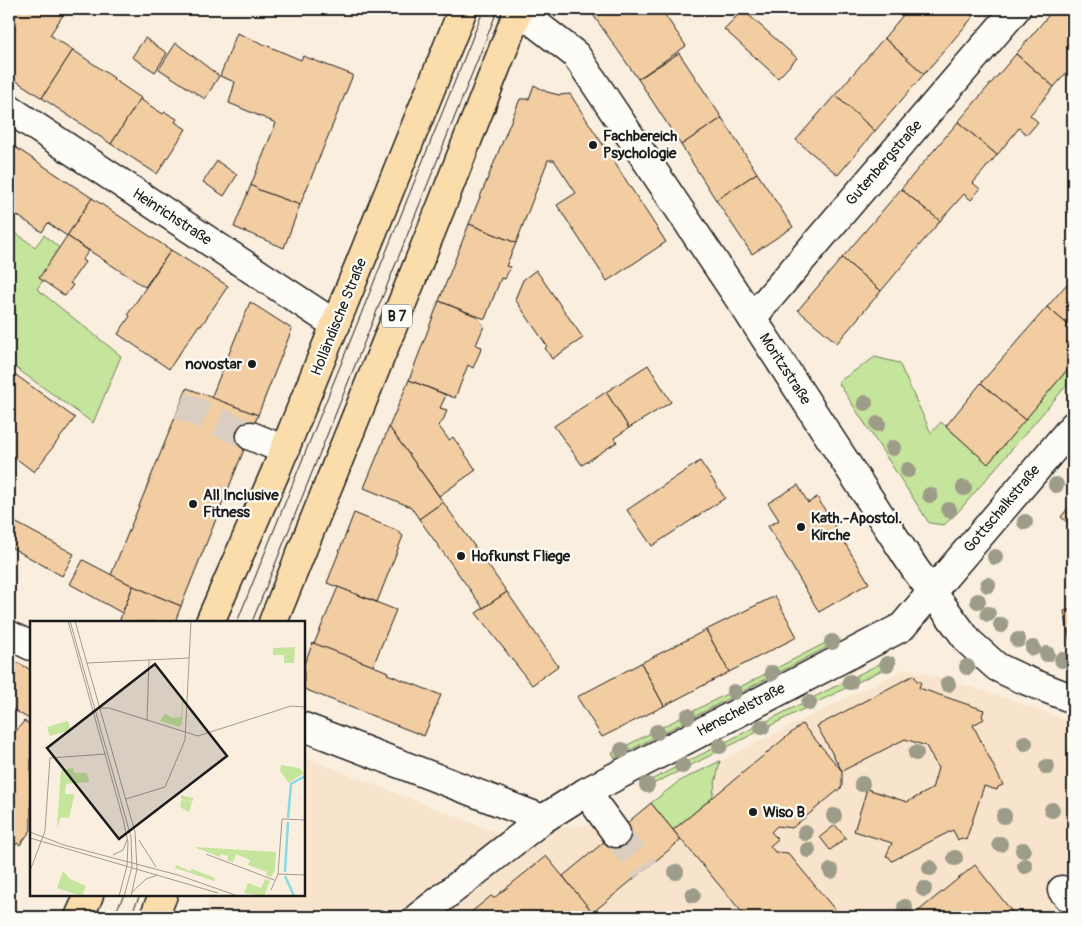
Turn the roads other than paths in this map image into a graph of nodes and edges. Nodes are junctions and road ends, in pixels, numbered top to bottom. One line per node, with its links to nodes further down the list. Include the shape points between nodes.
1 (463, 9): 6 (main road, Holländische Straße)
2 (1016, 9): 5 (street, Gutenbergstraße)
3 (519, 10): 5 (street, Moritzstraße, via 576,55); 12 (main road, B 7)
4 (9, 109): 6 (street, Heinrichstraße)
5 (752, 318): 10 (street, Moritzstraße)
6 (336, 325): 9 (main road, Holländische Straße)
7 (1073, 426): 10 (street, Gottschalkstraße)
8 (250, 436): 9 (street)
9 (285, 450): 11 (main road, Holländische Straße)
10 (932, 593): 15 (street, Moritzstraße, via 969,642 997,667); 17 (street, Henschelstraße, via 902,627)
11 (210, 621)
12 (273, 621)
13 (9, 634): 14 (street)
14 (30, 645)
15 (1073, 699)
16 (305, 727): 18 (street)
17 (586, 792): 18 (street, Henschelstraße); 19 (street)
18 (543, 819): 24 (street, Henschelstraße)
19 (616, 833)
20 (89, 896): 22 (main road)
21 (163, 896): 23 (main road)
22 (79, 917)
23 (154, 917)
24 (418, 917)

